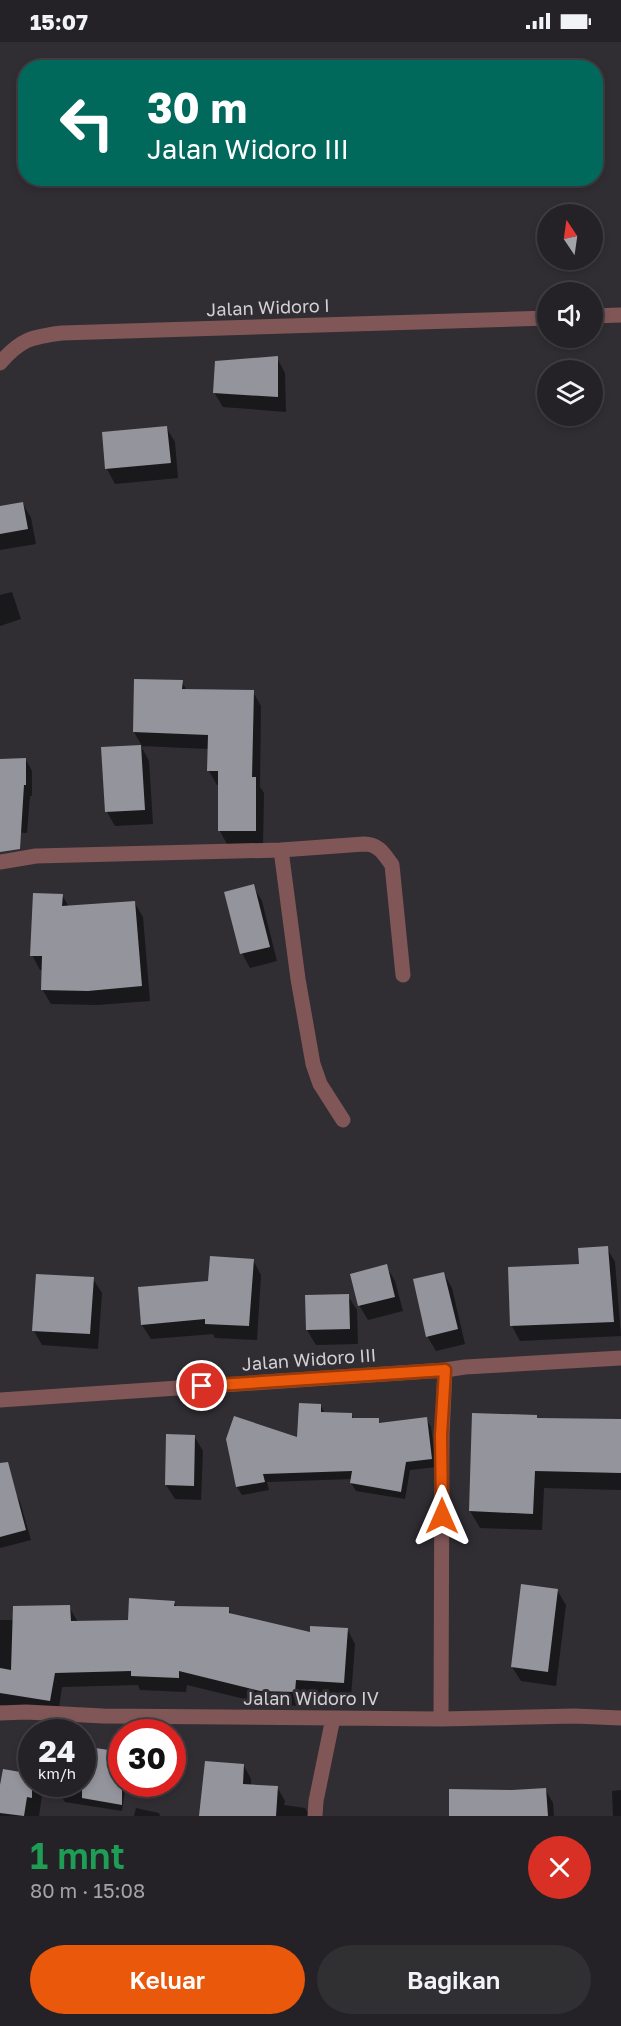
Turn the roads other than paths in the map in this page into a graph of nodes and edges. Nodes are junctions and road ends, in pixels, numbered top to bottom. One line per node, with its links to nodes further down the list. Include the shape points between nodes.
1 (621, 315): 2 (street)
2 (603, 316)
3 (537, 318): 4 (street, Jalan Widoro I, via 62,333 32,337 12,349)
4 (0, 363)
5 (281, 850): 6 (street, via 36,856); 7 (street, via 372,844 383,851 392,865); 8 (street, via 313,1064 320,1084)
6 (0, 862)
7 (403, 975)
8 (344, 1120)
9 (621, 1359): 10 (street, Jalan Widoro III)
10 (445, 1370): 11 (street, Jalan Widoro III); 15 (street, via 441,1435)
11 (0, 1400)
12 (0, 1713): 13 (street, Jalan Widoro IV)
13 (333, 1718): 15 (street, Jalan Widoro IV); 16 (street)
14 (621, 1718): 15 (street, Jalan Widoro IV)
15 (441, 1719)
16 (315, 1816)

